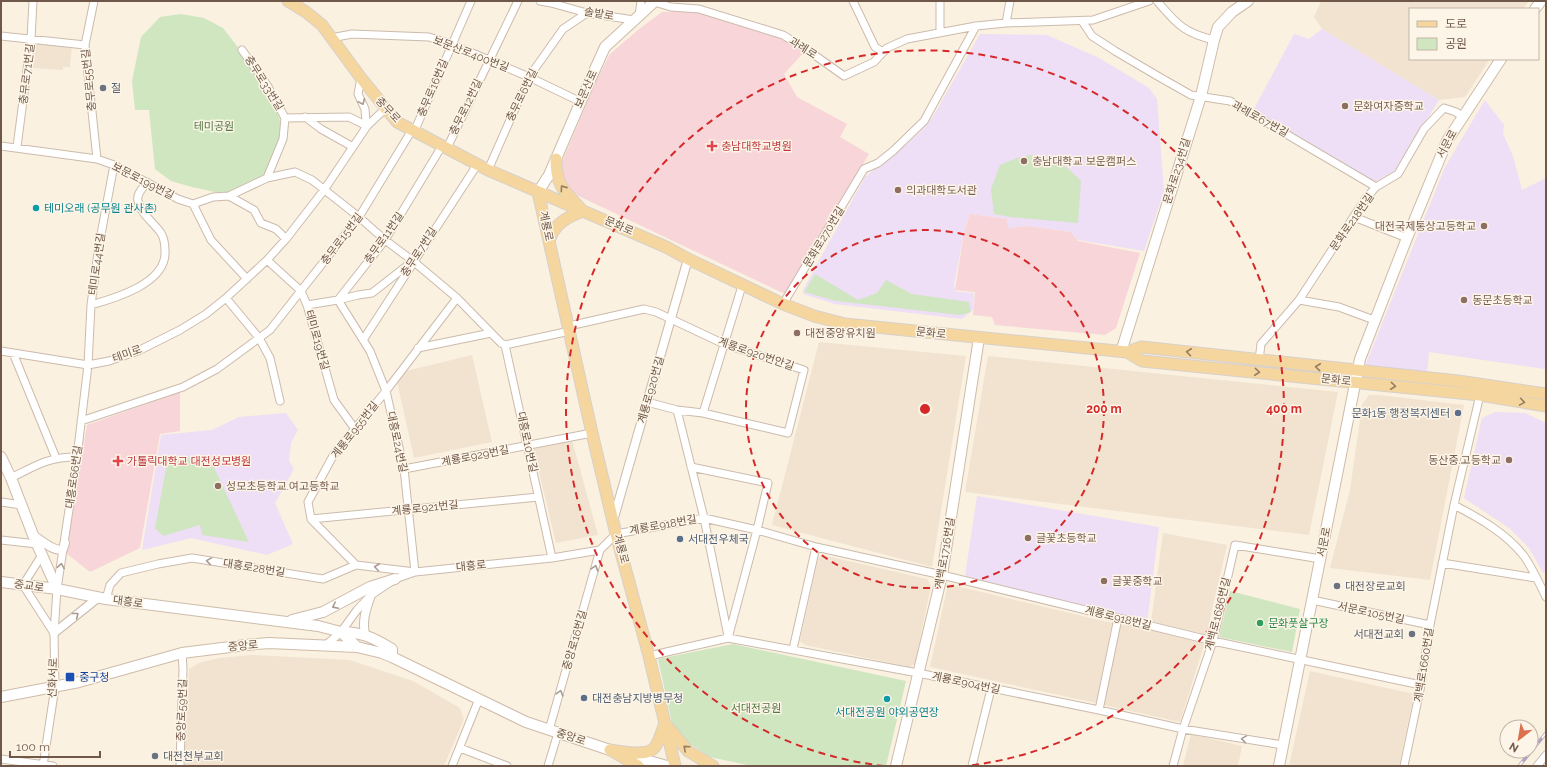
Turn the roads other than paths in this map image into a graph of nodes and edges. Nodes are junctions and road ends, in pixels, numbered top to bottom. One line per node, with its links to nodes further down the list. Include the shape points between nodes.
1 (34, 1): 24 (street, 충무로71번길)
2 (94, 1): 27 (street, 충무로55번길)
3 (288, 1): 23 (main road, 충무로, via 306,12)
4 (471, 1): 26 (street, 충무로16번길)
5 (518, 1): 30 (street, 충무로12번길)
6 (540, 1): 14 (street, 솔밭로)
7 (641, 1): 17 (street)
8 (852, 1): 29 (street, via 875,47)
9 (940, 1): 21 (street)
10 (1010, 1): 19 (street)
11 (1149, 1): 18 (street, 과례로, via 1093,20)
12 (1157, 1): 25 (street, via 1177,25)
13 (1248, 1): 25 (main road, 문화로234번길, via 1232,12 1218,27)
14 (552, 2): 16 (street, 솔밭로)
15 (654, 2): 17 (main road, 보문산로); 29 (street, 과례로, via 671,7 700,9 783,35 806,48 844,76 874,62)
16 (587, 13): 17 (street, 솔밭로); 32 (street, 충무로6번길, via 563,29)
17 (637, 18): 35 (main road, 보문산로, via 605,48)
18 (1082, 21): 19 (street, 과례로); 34 (street, 과례로67번길, via 1092,36 1115,51 1192,95)
19 (1006, 23): 20 (street, 과례로)
20 (976, 26): 21 (street, 과례로); 75 (street, 문화로270번길, via 924,121 893,151 878,163 864,169)
21 (940, 33): 29 (street, 과례로, via 906,39)
22 (1, 36): 24 (street)
23 (331, 38): 26 (street, 보문산로400번길, via 352,34 429,37); 33 (main road, 충무로)
24 (31, 39): 27 (street); 43 (street, 충무로71번길)
25 (1214, 40): 34 (main road, 문화로234번길)
26 (452, 44): 30 (street, 보문산로400번길); 41 (street, 충무로16번길)
27 (85, 45): 46 (street, 충무로55번길)
28 (242, 50): 39 (street, 충무로33번길, via 267,85)
29 (883, 52)
30 (489, 60): 32 (street, 보문산로400번길); 45 (street, 충무로12번길)
31 (1500, 60): 37 (main road, 서문로)
32 (529, 77): 35 (street, 보문산로400번길); 50 (street, 충무로6번길)
33 (361, 78): 36 (main road, 충무로); 40 (street, one-way to 40, via 358,94 365,109)
34 (1201, 96): 53 (street, 과례로67번길, via 1230,102); 89 (main road, 문화로234번길)
35 (580, 102): 47 (main road, 보문산로)
36 (385, 109): 40 (street, 테미로); 41 (main road, 충무로, via 397,122)
37 (1462, 116): 53 (street, 문화로218번길, via 1444,108 1424,129 1398,174); 61 (main road, 서문로, via 1437,161)
38 (306, 117): 39 (street); 40 (street, via 349,117); 44 (street, via 321,130)
39 (285, 118): 51 (street, 충무로33번길, via 283,139)
40 (367, 126): 44 (street, 테미로)
41 (413, 131): 45 (main road, 충무로); 59 (street, 충무로15번길)
42 (1, 146): 43 (street, 보문로199번길)
43 (17, 147): 46 (street, 보문로199번길)
44 (353, 147): 54 (street, 테미로)
45 (444, 147): 49 (main road, 충무로); 63 (street, 충무로11번길)
46 (97, 159): 48 (street, 보문로199번길)
47 (556, 159): 55 (main road, 보문산로); 58 (main road, one-way to 47, via 560,184 556,174)
48 (114, 165): 52 (street, 보문로199번길); 76 (street, 테미로44번길)
49 (477, 165): 50 (main road, 충무로); 67 (street, 충무로7번길)
50 (488, 170): 55 (main road, 충무로)
51 (267, 178): 54 (street, via 295,172 312,180); 56 (street)
52 (147, 182): 57 (street, 보문로199번길); 76 (street, via 138,195 138,202 162,234 166,253 164,262 155,276 148,281 113,299)
53 (1376, 187): 60 (street, 문화로218번길)
54 (324, 190): 59 (street); 62 (street, 테미로)
55 (538, 192): 58 (main road, 문화로); 64 (main road, 계룡로)
56 (229, 196): 57 (street, via 213,197); 62 (street, via 254,210 261,223 276,229)
57 (193, 204): 68 (street, via 211,240)
58 (584, 211): 64 (main road, via 556,226); 65 (main road, 문화로)
59 (359, 217): 63 (street); 70 (street, 충무로15번길)
60 (1354, 217): 61 (street); 74 (street, 문화로218번길)
61 (1407, 238): 79 (main road, 서문로)
62 (286, 239): 66 (street, 테미로)
63 (385, 240): 67 (street); 73 (street, 충무로11번길)
64 (549, 241): 80 (main road, 계룡로)
65 (688, 259): 69 (main road, 문화로); 78 (street, 계룡로920번길)
66 (267, 260): 68 (street, 테미로); 70 (street, 테미로19번길)
67 (413, 261): 72 (street); 73 (street, via 372,293); 84 (street, 충무로7번길)
68 (247, 278): 71 (street, 테미로)
69 (742, 286): 75 (main road, 문화로); 85 (street)
70 (301, 291): 77 (street, 테미로19번길); 82 (street, 충무로15번길, via 270,330)
71 (226, 298): 82 (street); 92 (street, 테미로, via 206,314 158,342 109,361)
72 (457, 298): 81 (street); 87 (street, 계룡로955번길)
73 (338, 300): 77 (street); 84 (street, 대흥로24번길)
74 (1299, 300): 79 (street, via 1339,307); 91 (street, 문화로218번길, via 1260,344)
75 (783, 304): 83 (main road, 문화로, via 845,324)
76 (91, 305): 92 (street, 테미로44번길)
77 (307, 305): 105 (street, 테미로19번길, via 334,400)
78 (670, 319): 80 (street, 계룡로920번안길, via 644,309); 85 (street, 계룡로920번안길); 100 (street, 계룡로920번길)
79 (1374, 320): 93 (main road, 서문로)
80 (569, 328): 86 (street); 106 (main road, 계룡로)
81 (491, 333): 86 (street); 87 (street)
82 (259, 338): 99 (street, via 270,358); 104 (street, 충무로15번길, via 217,369 183,387)
83 (980, 338): 89 (main road, 문화로); 135 (main road, 계백로1716번길)
84 (363, 340): 96 (street, 대흥로24번길)
85 (724, 344): 103 (street); 103 (street, 계룡로920번안길, via 804,370 788,433)
86 (505, 345): 107 (street, 대흥로10번길)
87 (418, 348): 96 (street, 계룡로955번길)
88 (1, 351): 90 (street, 테미로)
89 (1124, 352): 91 (main road, 문화로, one-way to 89, via 1142,347); 94 (main road, 문화로, one-way to 94, via 1142,361)
90 (13, 353): 92 (street, 테미로); 110 (street)
91 (1258, 360): 93 (main road, 문화로, one-way to 91)
92 (88, 364): 104 (street, 대흥로66번길)
93 (1357, 371): 94 (main road, 서문로); 95 (main road, 문화로)
94 (1354, 382): 98 (main road, 문화로, one-way to 98); 131 (main road, 서문로)
95 (1490, 386): 97 (main road, 문화로); 98 (street)
96 (386, 391): 105 (street, 계룡로955번길); 112 (street, 대흥로24번길)
97 (1546, 394)
98 (1480, 395): 101 (main road, 문화로, one-way to 101); 117 (street, 계백로1660번길)
99 (280, 401)
100 (647, 402): 102 (street, 계룡로920번안길); 121 (street, 계룡로920번길)
101 (1546, 406)
102 (678, 410): 103 (street, 계룡로920번안길); 111 (street)
103 (703, 413)
104 (81, 421): 109 (street, 대흥로66번길)
105 (355, 429): 120 (street, 계룡로955번길, via 334,454 308,502)
106 (592, 433): 107 (street, 계룡로929번길); 121 (main road, 계룡로)
107 (527, 446): 112 (street, 계룡로929번길); 114 (street, 대흥로10번길)
108 (1, 457): 113 (main road)
109 (78, 457): 110 (street); 126 (street, 대흥로66번길)
110 (56, 458): 113 (street)
111 (691, 467): 119 (street); 122 (street, via 768,483)
112 (404, 469): 118 (street, 대흥로24번길)
113 (11, 478): 116 (main road)
114 (538, 497): 118 (street, 계룡로921번길); 130 (street, 대흥로10번길)
115 (1, 502): 116 (street)
116 (22, 505): 125 (main road)
117 (1454, 505): 132 (street, 계백로1660번길); 136 (street, via 1482,520 1504,536 1523,556)
118 (408, 510): 120 (street, 계룡로921번길); 134 (street, 대흥로24번길)
119 (704, 518): 122 (street, 계룡로918번길); 123 (street, 계룡로918번길); 151 (street)
120 (311, 519): 133 (street)
121 (613, 521): 123 (main road, 계룡로)
122 (757, 530): 127 (street, 계룡로918번길); 151 (street)
123 (616, 534): 128 (street); 157 (main road, 계룡로)
124 (1, 540): 125 (street)
125 (35, 540): 126 (street, via 60,551); 129 (main road)
126 (65, 543): 140 (street, 대흥로66번길, one-way to 126)
127 (816, 547): 135 (street, 계룡로918번길); 155 (street)
128 (600, 550): 130 (street, 대흥로); 169 (street, 중앙로16번길, one-way to 128)
129 (42, 555): 139 (street); 140 (main road)
130 (552, 558): 134 (street, 대흥로)
131 (1321, 558): 144 (main road, 서문로); 152 (street, 계백로1686번길, via 1235,545)
132 (1442, 563): 136 (street); 147 (street, 계백로1660번길)
133 (356, 564): 134 (street, one-way to 133); 143 (street, 대흥로28번길, one-way to 143, via 323,579 192,558 121,573)
134 (415, 572): 137 (street, 대흥로)
135 (942, 575): 145 (street, 계룡로918번길); 160 (main road, 계백로1716번길)
136 (1536, 578): 142 (street)
137 (396, 579): 141 (street, 대흥로); 146 (main road, one-way to 146, via 370,586 323,612)
138 (1, 582): 139 (main road, 중교로)
139 (23, 585): 140 (main road, 중교로); 149 (street)
140 (57, 589): 143 (main road, 대흥로); 149 (street, 선화서로)
141 (371, 595): 148 (street, 대흥로); 150 (street, via 364,616)
142 (1546, 597)
143 (103, 598): 146 (main road, 대흥로); 149 (street, one-way to 143)
144 (1312, 600): 147 (street, 서문로105번길); 159 (main road, 서문로)
145 (1118, 618): 152 (street, 계룡로918번길); 166 (street)
146 (284, 621): 148 (main road, 대흥로)
147 (1430, 625): 161 (street, 계백로1660번길)
148 (341, 632): 150 (main road); 153 (street); 154 (main road, 대흥로)
149 (54, 633): 162 (street, 선화서로)
150 (365, 635): 158 (main road, via 392,649)
151 (728, 638): 155 (street, 계룡로904번길); 157 (street, 계룡로904번길)
152 (1213, 642): 159 (street, 계룡로918번길); 168 (street, 계백로1686번길)
153 (326, 645): 154 (main road, 중앙로); 156 (main road, 중앙로, via 269,644)
154 (357, 647): 158 (main road, 중앙로)
155 (793, 649): 160 (street, 계룡로904번길)
156 (182, 653): 162 (main road, 중앙로); 177 (street, 중앙로59번길)
157 (649, 656): 167 (main road, 계룡로)
158 (392, 657): 165 (main road, 중앙로)
159 (1300, 660): 161 (street, 계룡로918번길); 170 (main road, 서문로)
160 (918, 673): 163 (street, 계룡로904번길); 185 (main road, 계백로1716번길)
161 (1421, 685): 189 (street, 계백로1660번길)
162 (55, 687): 164 (main road, 중앙로); 175 (street, 선화서로)
163 (990, 689): 166 (street, 계룡로904번길); 186 (street)
164 (1, 698)
165 (479, 700): 169 (main road, 중앙로); 171 (street)
166 (1099, 710): 168 (street, 계룡로904번길)
167 (665, 723): 172 (main road, via 651,751 644,753); 183 (main road, 계룡로); 184 (main road, one-way to 167, via 688,751)
168 (1183, 729): 170 (street, 계룡로904번길, one-way to 168); 187 (street, 계백로1686번길)
169 (554, 732): 172 (main road, 중앙로); 180 (street, 중앙로16번길)
170 (1283, 745): 188 (main road, 서문로)
171 (460, 748): 178 (street); 179 (street)
172 (610, 750): 181 (main road); 182 (main road, 중앙로)
173 (1546, 754): 190 (street)
174 (1, 759): 175 (street)
175 (44, 765): 176 (street)
176 (53, 766)
177 (180, 766)
178 (452, 766)
179 (507, 766)
180 (548, 766)
181 (638, 766)
182 (667, 766)
183 (675, 766)
184 (713, 766)
185 (896, 766)
186 (972, 766)
187 (1173, 766)
188 (1279, 766)
189 (1404, 766)
190 (1537, 766)

